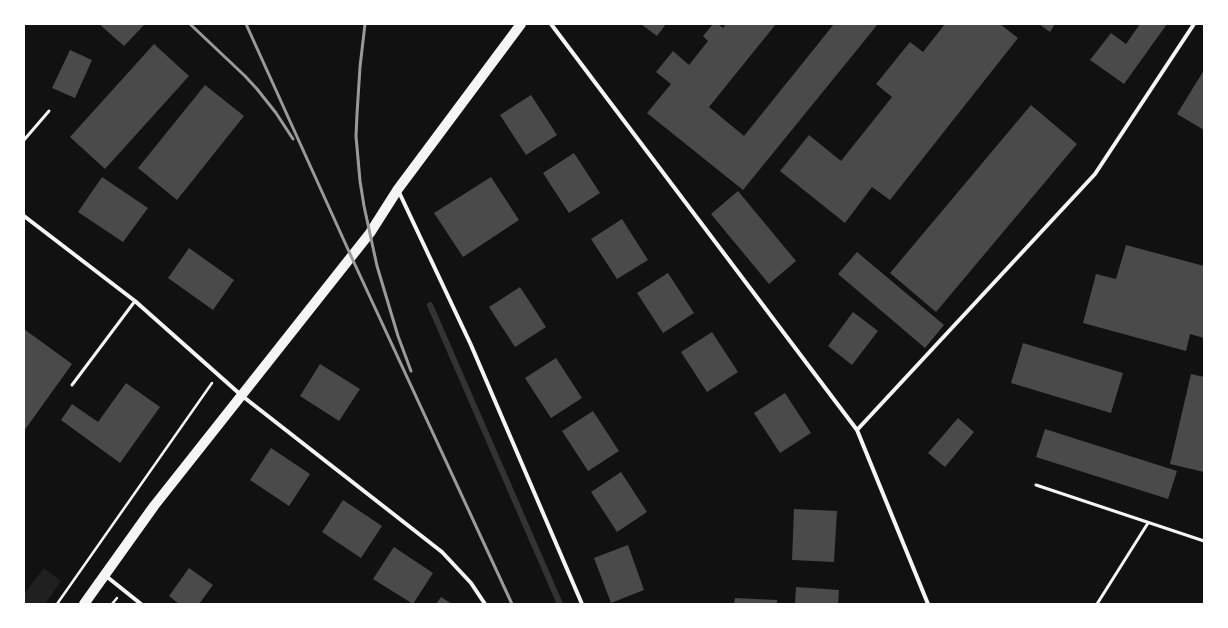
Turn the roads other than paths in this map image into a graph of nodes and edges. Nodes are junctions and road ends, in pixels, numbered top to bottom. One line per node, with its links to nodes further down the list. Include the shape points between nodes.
1 (521, 24): 6 (main road)
2 (551, 24): 11 (street)
3 (1194, 24): 11 (street, via 1096,174)
4 (49, 110): 5 (lane)
5 (24, 140)
6 (398, 189): 10 (main road, via 370,233); 19 (street, via 471,345)
7 (24, 216): 8 (street)
8 (135, 301): 9 (lane); 10 (street)
9 (72, 385)
10 (241, 395): 15 (main road, via 154,506); 18 (street, via 442,552 471,583)
11 (857, 430): 20 (street)
12 (1036, 485): 13 (lane)
13 (1148, 523): 14 (lane); 21 (lane)
14 (1204, 541)
15 (105, 575): 16 (main road); 17 (street)
16 (84, 604)
17 (142, 604)
18 (485, 604)
19 (582, 604)
20 (928, 604)
21 (1097, 604)

